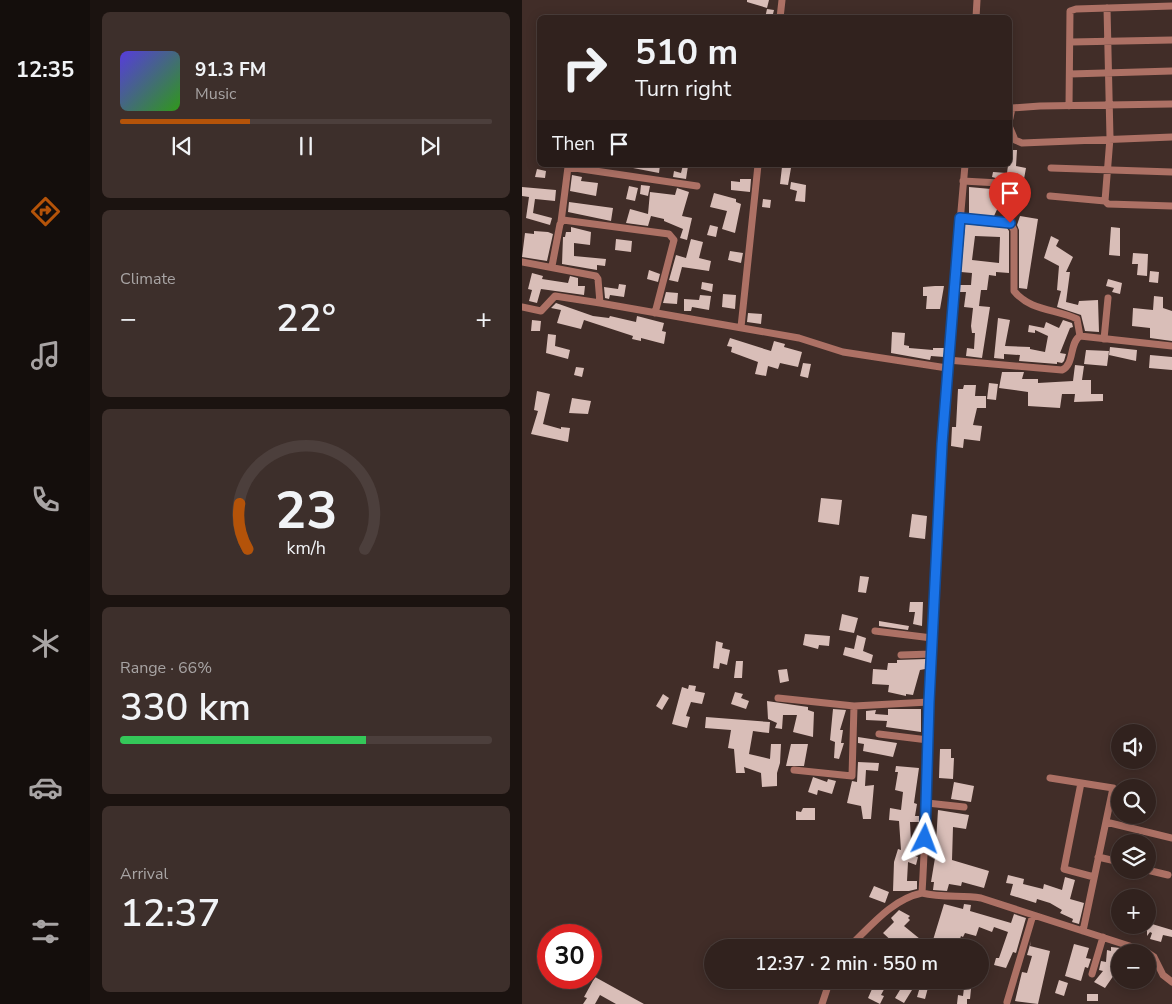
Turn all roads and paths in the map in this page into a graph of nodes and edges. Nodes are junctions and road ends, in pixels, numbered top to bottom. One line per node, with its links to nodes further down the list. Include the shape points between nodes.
1 (782, 0): 5 (street)
2 (977, 0): 6 (street)
3 (1172, 6): 4 (street)
4 (1107, 8): 8 (street); 9 (street, via 1070,11)
5 (780, 15)
6 (976, 15)
7 (1172, 40): 8 (street)
8 (1109, 41): 9 (street); 11 (street)
9 (1071, 42): 12 (street)
10 (1172, 72): 11 (street)
11 (1109, 73): 12 (street); 15 (street)
12 (1070, 74): 14 (street)
13 (1172, 104): 15 (street)
14 (1069, 106): 15 (street); 16 (street)
15 (1109, 106): 19 (street)
16 (1012, 108)
17 (1012, 134): 19 (street, via 1014,140 1022,143)
18 (1172, 137): 19 (street)
19 (1110, 138): 23 (street)
20 (758, 167): 39 (street)
21 (965, 167): 25 (street)
22 (1050, 168): 23 (street)
23 (1109, 170): 24 (street); 29 (street)
24 (1172, 172)
25 (964, 180): 26 (street); 31 (street)
26 (999, 183)
27 (697, 186): 32 (street, via 568,167)
28 (1050, 196): 29 (street)
29 (1105, 201): 30 (street, via 1108,204)
30 (1172, 206)
31 (960, 218): 40 (street, via 1010,223 1014,230 1014,291 1024,301 1077,320); 43 (street)
32 (561, 222): 34 (street); 38 (street, via 673,236)
33 (522, 262): 34 (street)
34 (552, 266): 36 (street, via 596,276)
35 (1108, 298): 41 (street)
36 (600, 304): 37 (street, via 555,296 541,311); 38 (street)
37 (522, 308)
38 (656, 313): 39 (street)
39 (741, 327): 44 (street, via 799,338 843,352)
40 (1080, 336): 41 (street); 43 (street, via 1075,340 1068,364 1062,370)
41 (1104, 339): 42 (street)
42 (1172, 346)
43 (948, 360): 44 (street)
44 (947, 368): 46 (street)
45 (875, 631): 46 (street)
46 (932, 638): 47 (street)
47 (931, 654): 48 (street); 50 (street)
48 (901, 655)
49 (778, 698): 51 (street)
50 (929, 702): 51 (street); 53 (street)
51 (854, 706): 54 (street, via 853,776)
52 (879, 734): 53 (street)
53 (928, 740): 57 (street)
54 (794, 770)
55 (1050, 778): 56 (street)
56 (1081, 783): 59 (street, via 1113,788); 65 (street, via 1064,869)
57 (927, 803): 58 (street); 66 (street)
58 (964, 807)
59 (1106, 822): 60 (street); 61 (street)
60 (1172, 838)
61 (1098, 857): 62 (street); 65 (street)
62 (1111, 860)
63 (1156, 872): 64 (street)
64 (1168, 875)
65 (1094, 877): 68 (street)
66 (922, 893): 67 (street, via 936,897 981,898); 70 (street, via 898,902)
67 (1033, 915): 68 (street); 74 (street)
68 (1082, 931): 69 (street)
69 (1103, 937): 71 (street); 72 (street, via 1150,954 1163,975)
70 (858, 939)
71 (1092, 974)
72 (1172, 982)
73 (827, 989): 75 (street)
74 (1006, 1002)
75 (822, 1004)

